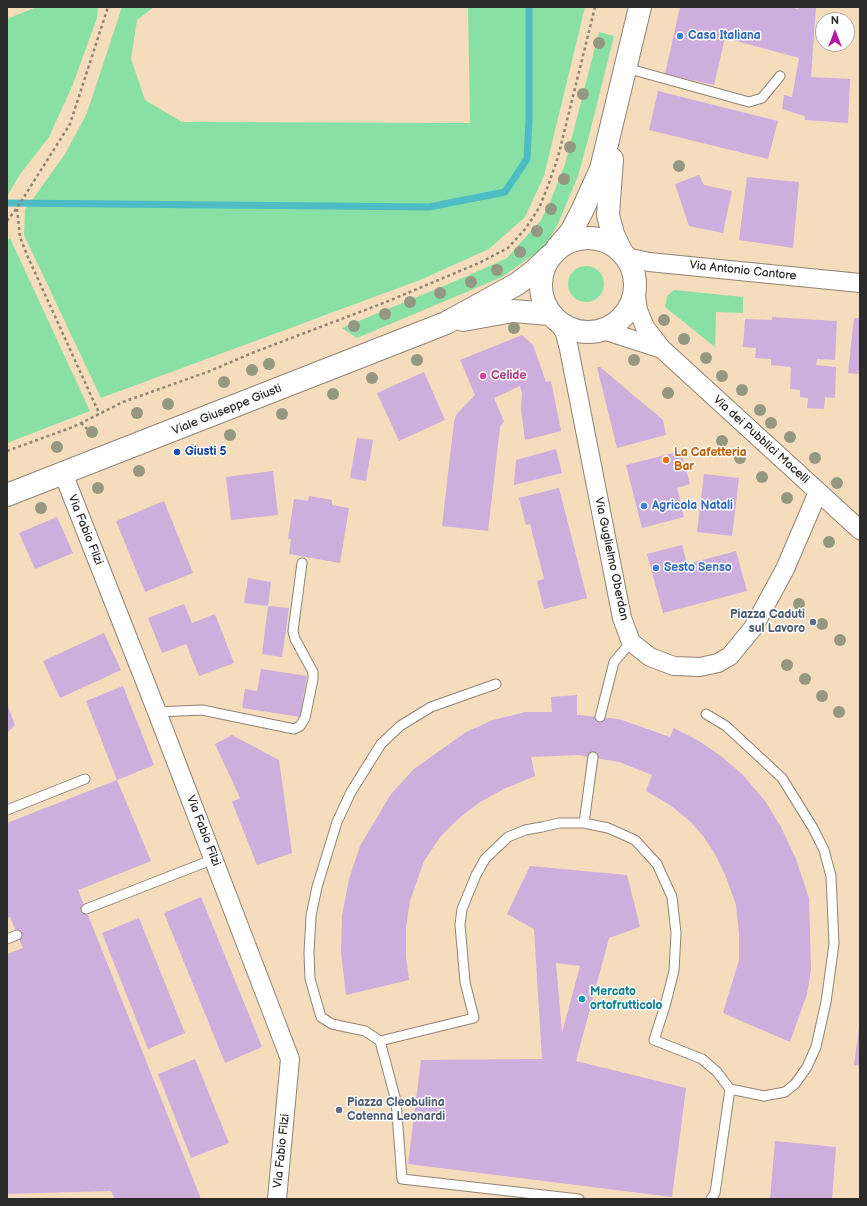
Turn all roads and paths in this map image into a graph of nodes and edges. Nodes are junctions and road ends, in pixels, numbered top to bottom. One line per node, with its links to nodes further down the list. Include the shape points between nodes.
1 (108, 7): 7 (path, via 70,124)
2 (595, 7): 17 (path, via 558,157 548,186 539,208 508,248 386,302)
3 (640, 7): 4 (main road)
4 (626, 68): 5 (lane, via 749,102 762,98); 6 (main road)
5 (780, 76)
6 (615, 114): 9 (main road, via 598,177 571,232); 10 (main road, via 608,215 613,234)
7 (17, 208): 8 (path); 17 (path, via 20,237 27,255)
8 (7, 220)
9 (554, 252): 10 (main road, via 568,242 596,238 610,243); 13 (main road, via 544,266 540,278 544,303); 14 (main road, Viale Giuseppe Giusti, via 517,284)
10 (624, 254): 11 (street, Via Antonio Cantore, via 649,262); 12 (main road, via 635,278)
11 (860, 283)
12 (635, 289): 15 (main road, via 633,300 622,318); 16 (street, Via dei Pubblici Macelli, via 638,310 645,327)
13 (554, 318): 14 (main road, Viale Giuseppe Giusti, via 513,311); 15 (main road, via 580,332); 26 (street, Via Guglielmo Oberdan, via 565,333 622,618)
14 (446, 323): 21 (main road, Viale Giuseppe Giusti)
15 (603, 330): 16 (street, Via dei Pubblici Macelli)
16 (662, 349): 22 (street, Via dei Pubblici Macelli)
17 (99, 413): 18 (path)
18 (81, 423): 19 (path); 20 (path)
19 (87, 429)
20 (7, 451)
21 (62, 473): 23 (main road, Viale Giuseppe Giusti); 28 (street, Via Fabio Filzi)
22 (818, 492): 24 (street, Via dei Pubblici Macelli); 26 (street, via 793,553 752,628 730,656 718,663 700,667 674,666 650,657)
23 (7, 495)
24 (860, 530)
25 (302, 563): 28 (lane, via 293,631 313,672 313,680 306,718 300,726 294,729 202,710)
26 (631, 642): 30 (lane, via 614,662)
27 (496, 684): 39 (lane, via 430,707 400,726 381,744 364,770 337,822 311,916 308,953 310,979 321,1017 332,1024 365,1032)
28 (157, 712): 35 (street, Via Fabio Filzi)
29 (706, 714): 40 (lane, via 726,726 752,749 782,778 797,800 824,850 831,876 834,917 834,944 826,1002 816,1047 807,1068 785,1092 764,1096)
30 (600, 717)
31 (593, 757): 34 (lane)
32 (85, 779): 33 (lane)
33 (7, 810)
34 (584, 823): 39 (lane, via 525,830 508,838 485,859 468,891 460,925 465,982 474,1018); 40 (lane, via 608,828 635,840 657,864 672,897 676,933 674,971 654,1040 702,1059 717,1072)
35 (214, 860): 36 (lane); 41 (street, Via Fabio Filzi, via 290,1059)
36 (86, 909)
37 (17, 935): 38 (lane)
38 (7, 939)
39 (380, 1041): 42 (lane, via 396,1101 402,1178)
40 (730, 1089): 43 (lane, via 715,1193)
41 (277, 1199)
42 (579, 1199)
43 (711, 1199)

